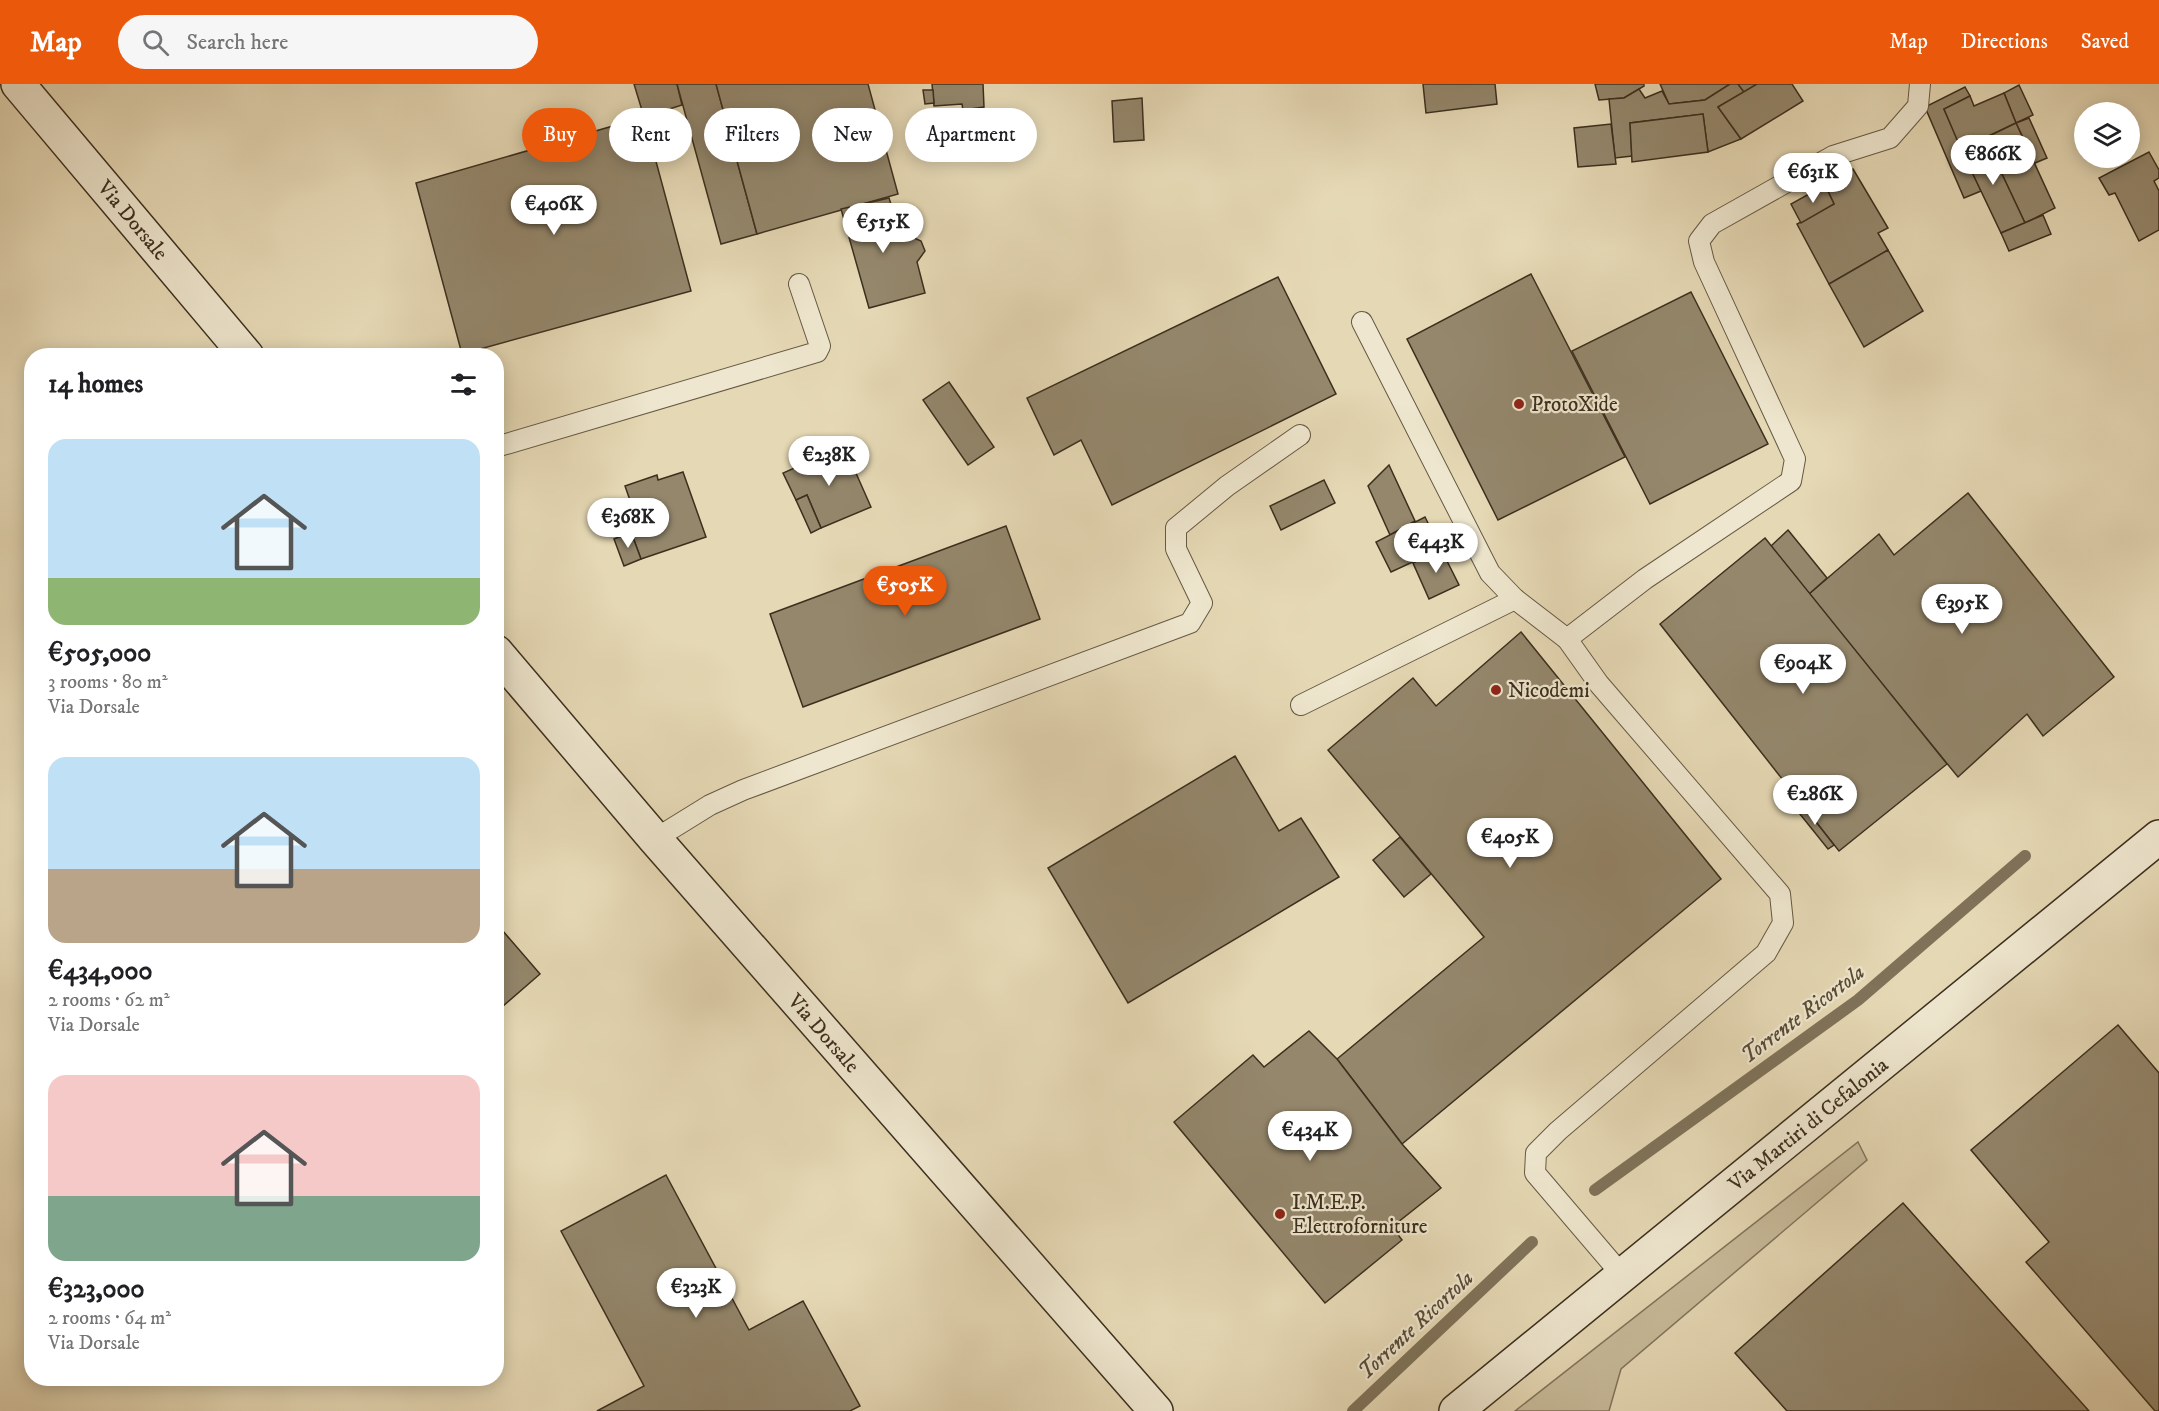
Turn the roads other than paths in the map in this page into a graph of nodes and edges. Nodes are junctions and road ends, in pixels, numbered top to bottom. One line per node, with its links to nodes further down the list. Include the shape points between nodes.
1 (18, 84): 5 (street, Via Dorsale)
2 (1920, 84): 9 (lane, via 1918,106 1890,138 1833,156 1712,224 1699,241 1704,262 1795,459 1791,481 1645,579)
3 (799, 284): 7 (lane, via 820,346 817,352)
4 (1362, 322): 8 (lane, via 1490,573)
5 (240, 348)
6 (1300, 435): 13 (lane, via 1176,528 1176,549 1202,603 1190,623 742,790)
7 (504, 445)
8 (1515, 598): 9 (lane); 11 (lane)
9 (1568, 639): 14 (lane, via 1599,684 1780,894 1783,923 1766,952 1536,1153 1535,1173)
10 (504, 661): 13 (street, Via Dorsale)
11 (1301, 705)
12 (2159, 837): 14 (street, Via Martiri di Cefalonia)
13 (655, 839): 15 (street, Via Dorsale)
14 (1622, 1275): 16 (street, Via Martiri di Cefalonia)
15 (1156, 1411)
16 (1456, 1411)

